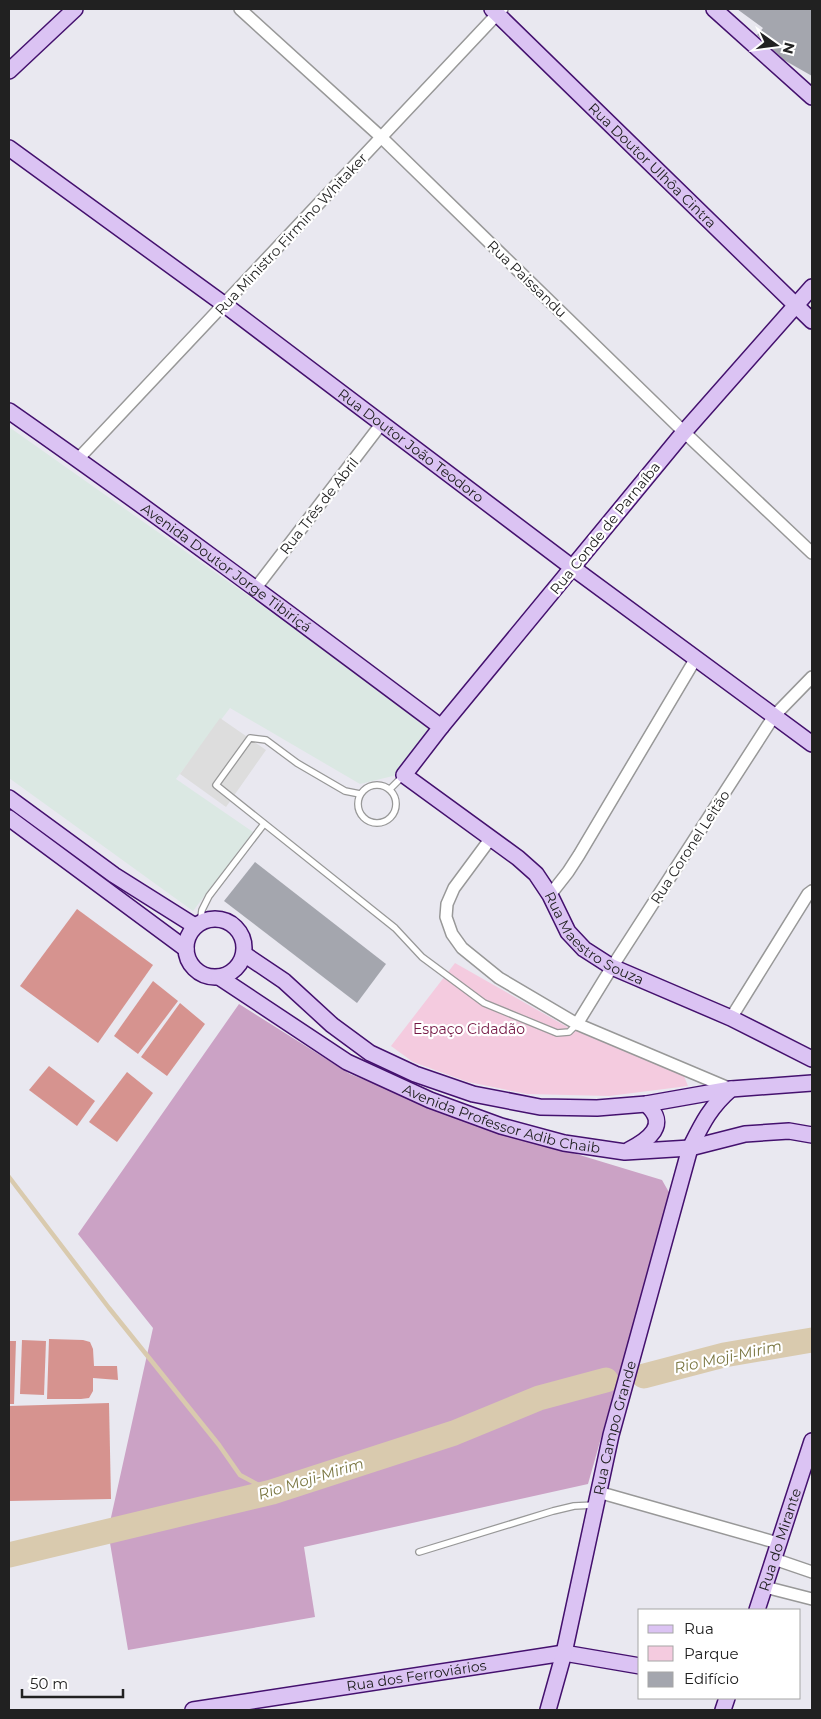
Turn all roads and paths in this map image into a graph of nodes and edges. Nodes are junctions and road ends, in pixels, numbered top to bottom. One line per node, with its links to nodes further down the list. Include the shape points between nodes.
1 (75, 9): 5 (street)
2 (240, 9): 7 (street, Rua Paissandu)
3 (714, 9): 6 (street)
4 (497, 10): 7 (street, Rua Ministro Firmino Whitaker); 11 (street, Rua Doutor Ulhôa Cintra)
5 (9, 71)
6 (812, 96)
7 (381, 137): 10 (street, Rua Ministro Firmino Whitaker); 15 (street, Rua Paissandu)
8 (9, 148): 10 (street, Rua Doutor João Teodoro)
9 (812, 286): 11 (street, Rua Conde de Parnaíba)
10 (225, 305): 14 (street, Rua Doutor João Teodoro); 16 (street, Rua Ministro Firmino Whitaker)
11 (796, 306): 12 (street, Rua Doutor Ulhôa Cintra); 15 (street, Rua Conde de Parnaíba)
12 (812, 321)
13 (9, 411): 16 (street, Avenida Doutor Jorge Tibiriçá)
14 (382, 423): 18 (street, Rua Doutor João Teodoro); 19 (street, Rua Três de Abril)
15 (684, 432): 17 (street, Rua Paissandu); 18 (street, Rua Conde de Parnaíba)
16 (78, 459): 19 (street, Avenida Doutor Jorge Tibiriçá)
17 (812, 552)
18 (573, 568): 20 (street, Rua Doutor João Teodoro); 23 (street, Rua Conde de Parnaíba)
19 (255, 588): 23 (street, Avenida Doutor Jorge Tibiriçá)
20 (696, 658): 22 (street, Rua Doutor João Teodoro); 33 (street, via 579,855)
21 (812, 677): 22 (street, Rua Coronel Leitão)
22 (774, 716): 24 (street, Rua Doutor João Teodoro); 37 (street, Rua Coronel Leitão)
23 (441, 727): 25 (street, Rua Conde de Parnaíba)
24 (812, 744)
25 (404, 776): 26 (lane); 31 (street, Rua Maestro Souza)
26 (390, 789): 27 (lane, via 376,784); 27 (lane, via 396,797 396,810 382,823 370,822 360,813)
27 (360, 794): 30 (lane, via 346,791 297,764 266,740 250,738 216,785)
28 (9, 798): 34 (street, via 114,875)
29 (9, 818): 35 (street)
30 (264, 824): 34 (lane, via 209,896); 40 (lane, via 395,928 422,957 484,1003 557,1033 569,1032)
31 (491, 838): 33 (street, Rua Maestro Souza, via 536,874); 40 (street, via 454,888 447,904 446,917 452,934 462,948 499,978)
32 (812, 892): 39 (street)
33 (550, 895): 37 (street, Rua Maestro Souza, via 568,932 584,949)
34 (198, 925): 35 (street, via 187,940); 36 (street, via 211,919 222,919 232,924 244,942)
35 (186, 949): 38 (street, via 192,967 200,974)
36 (244, 954): 38 (street, via 235,970); 44 (street, Avenida Professor Adib Chaib, via 284,981 332,1025 370,1053 415,1074 473,1094 540,1107 597,1108)
37 (612, 968): 39 (street, Rua Maestro Souza); 40 (street, Rua Coronel Leitão)
38 (220, 978): 47 (street, Avenida Professor Adib Chaib, via 347,1062 430,1100 500,1126 564,1143)
39 (731, 1018): 41 (street, Rua Maestro Souza)
40 (577, 1024): 43 (street)
41 (812, 1059)
42 (812, 1083): 43 (street, Avenida Professor Adib Chaib)
43 (731, 1089): 44 (street, Avenida Professor Adib Chaib); 46 (street, Rua Campo Grande, via 705,1118)
44 (646, 1104): 47 (street, via 656,1116 654,1131 649,1138)
45 (812, 1135): 46 (street, Avenida Professor Adib Chaib, via 789,1131 745,1134)
46 (690, 1148): 47 (street, Avenida Professor Adib Chaib); 49 (street, Rua Campo Grande, via 611,1435)
47 (626, 1152)
48 (812, 1441): 50 (street, Rua do Mirante)
49 (597, 1498): 50 (street); 51 (lane); 57 (street, Rua Campo Grande)
50 (778, 1543): 52 (street, Rua do Mirante)
51 (419, 1552)
52 (774, 1559): 53 (street); 54 (street, Rua do Mirante)
53 (812, 1572)
54 (765, 1587): 55 (street); 56 (street, Rua do Mirante)
55 (812, 1599)
56 (757, 1609)
57 (564, 1653): 58 (street, Rua dos Ferroviários); 59 (street, Rua dos Ferroviários); 60 (street, Rua Campo Grande)
58 (638, 1666)
59 (193, 1710)
60 (548, 1710)

